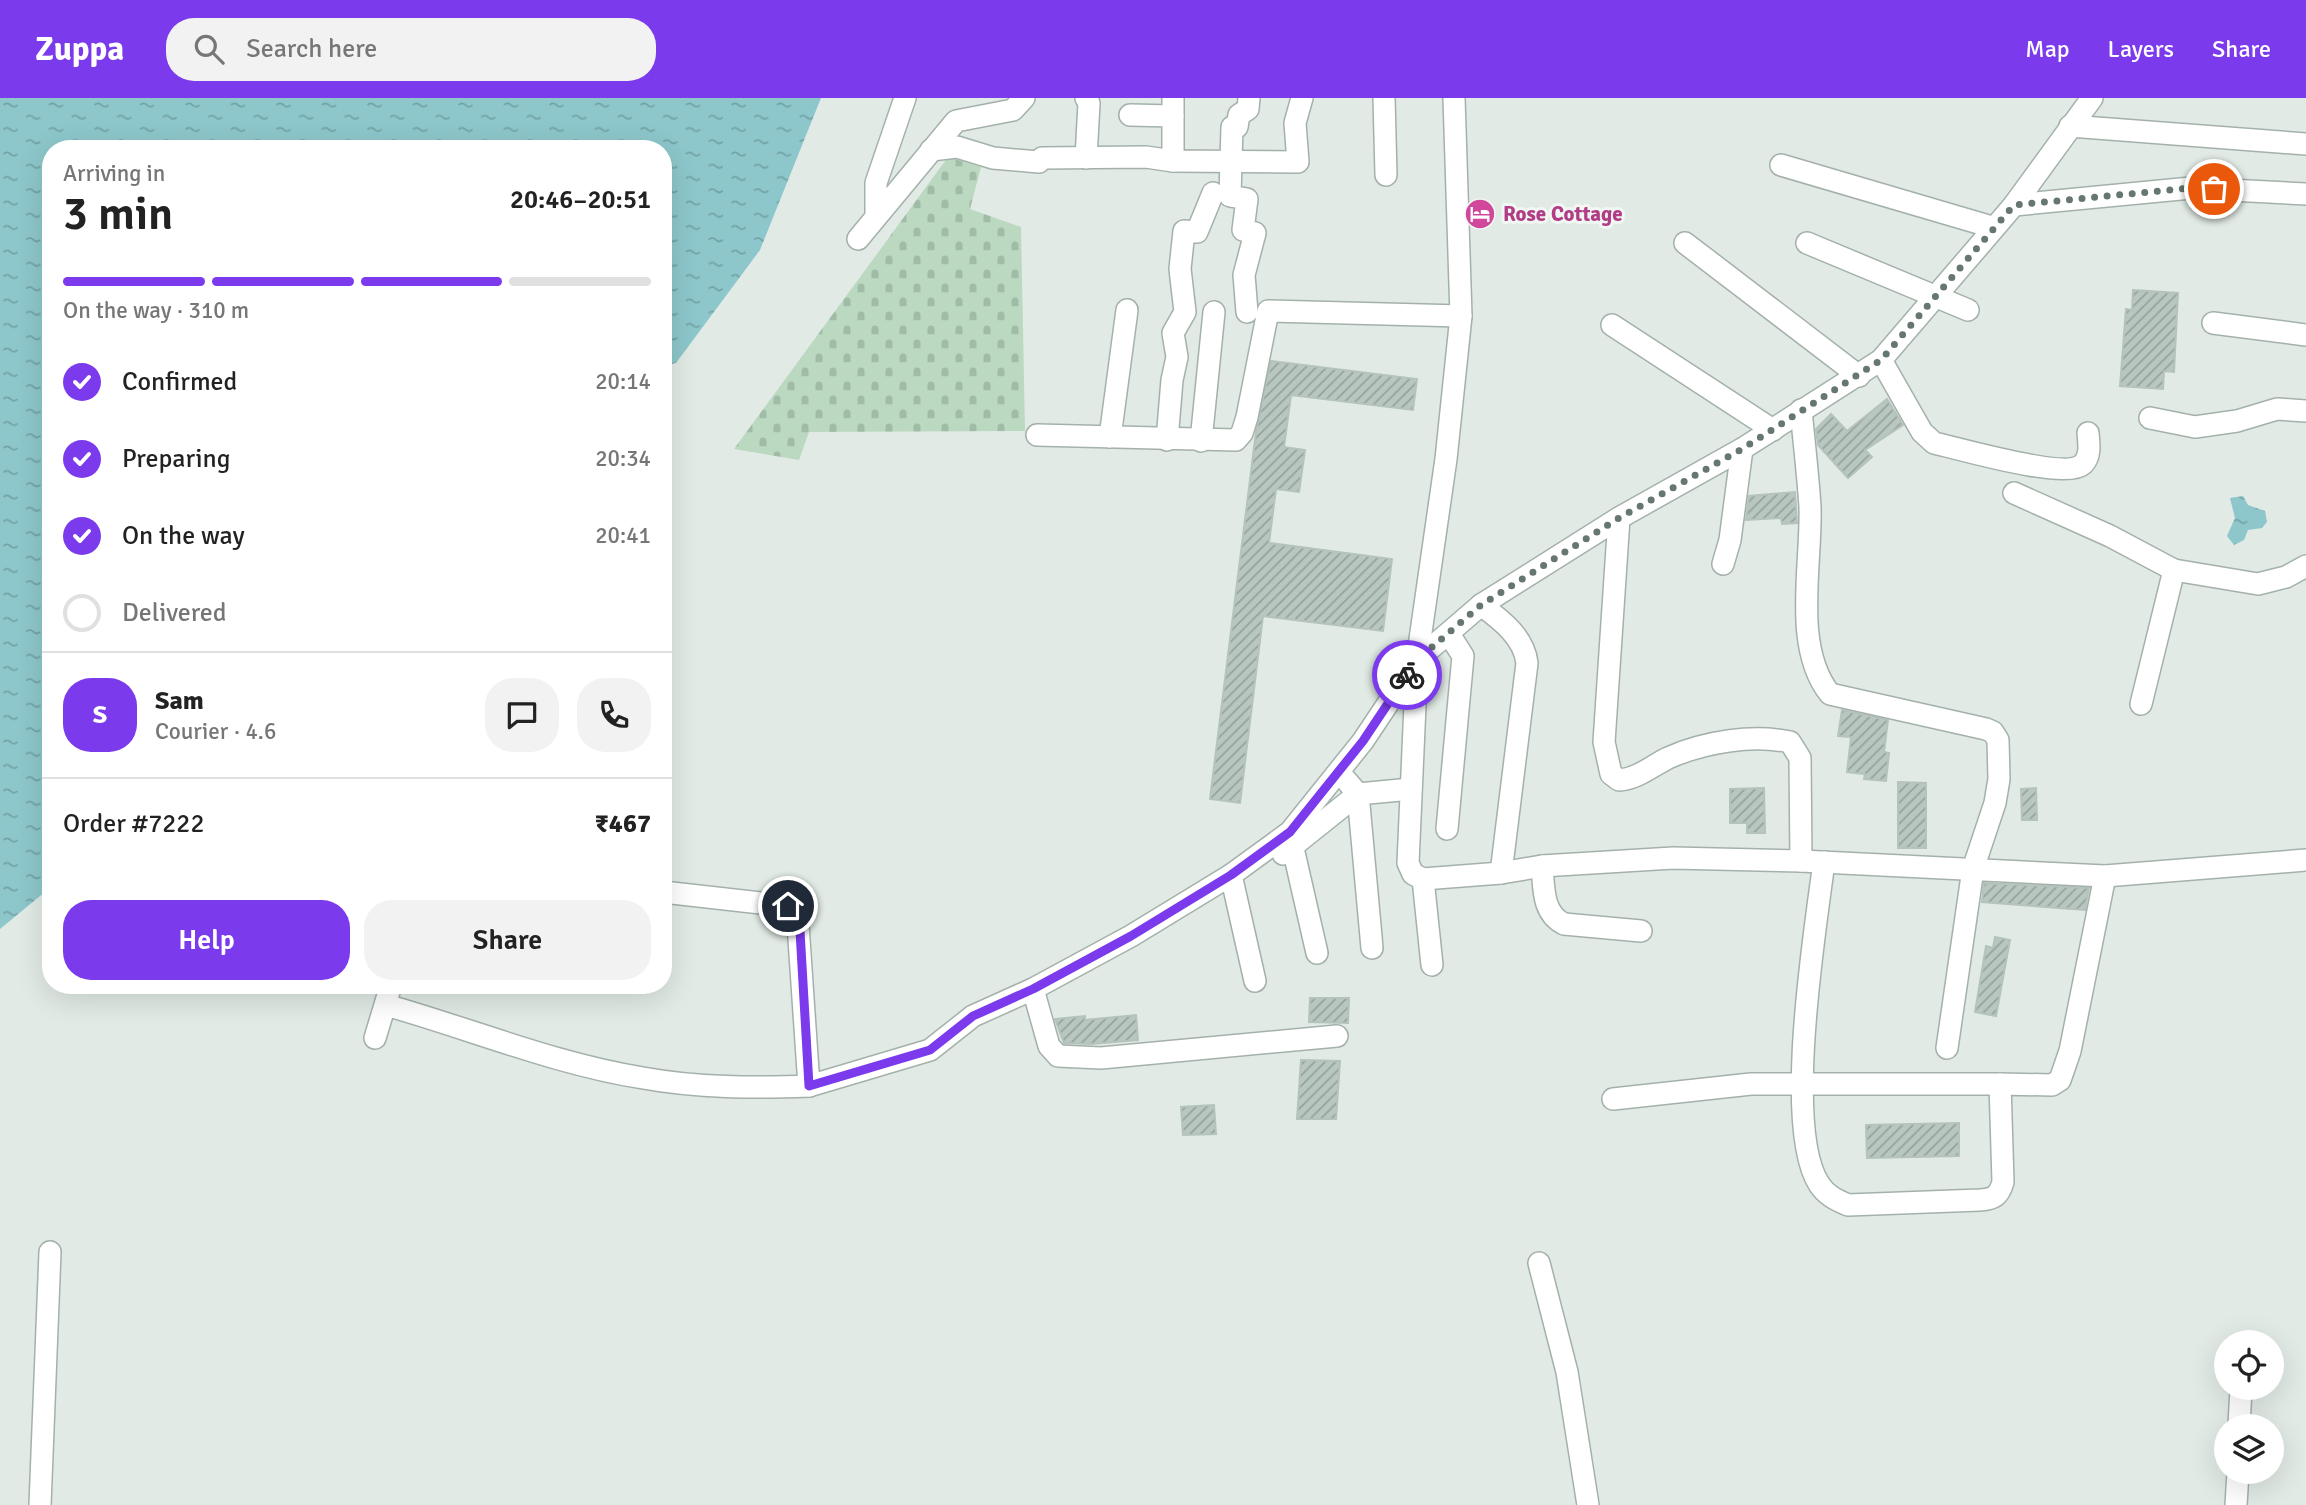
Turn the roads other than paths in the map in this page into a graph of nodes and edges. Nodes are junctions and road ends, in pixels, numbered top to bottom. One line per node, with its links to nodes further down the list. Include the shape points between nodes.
1 (905, 98): 22 (street, via 876,183)
2 (1024, 98): 13 (street, via 1013,110 956,121)
3 (1086, 98): 14 (street)
4 (1249, 98): 16 (street, via 1248,109 1239,116 1237,127 1232,127)
5 (1302, 98): 16 (street, via 1295,124 1298,162)
6 (1384, 98): 18 (street)
7 (1454, 98): 33 (street)
8 (2092, 98): 11 (street)
9 (1173, 107): 10 (street); 15 (street)
10 (1130, 115)
11 (2070, 126): 12 (street); 21 (street)
12 (2306, 144)
13 (931, 149): 14 (street, via 957,147 992,158 1039,162 1042,158); 22 (street)
14 (1086, 158): 15 (street)
15 (1173, 161): 16 (street)
16 (1229, 162): 32 (street, via 1230,196 1247,199 1243,230 1255,233 1244,275)
17 (1782, 165): 23 (street)
18 (1386, 175)
19 (1213, 193): 30 (street, via 1197,232 1184,231 1180,269)
20 (2306, 194): 21 (street, via 2191,188)
21 (2014, 205): 23 (street)
22 (876, 216): 24 (street)
23 (1992, 227): 27 (street)
24 (858, 239)
25 (1685, 243): 38 (street)
26 (1807, 243): 27 (street)
27 (1936, 298): 29 (street); 37 (street)
28 (1127, 310): 45 (street)
29 (1968, 310)
30 (1185, 312): 31 (street); 46 (street, via 1173,333 1177,357)
31 (1214, 312): 32 (street); 47 (street)
32 (1257, 312): 33 (street); 47 (street, via 1242,433 1236,440)
33 (1461, 316): 56 (street)
34 (2213, 323): 36 (street)
35 (1612, 326): 42 (street)
36 (2306, 335)
37 (1881, 360): 38 (street); 43 (street, via 1922,432 1934,443 2071,471 2084,463 2090,449)
38 (1859, 376): 39 (street)
39 (1801, 411): 42 (street); 67 (street, via 1810,508 1807,590 1811,663 1830,694 1993,732 1998,740 1999,779)
40 (2306, 411): 41 (street, via 2277,409 2195,427)
41 (2150, 418)
42 (1773, 430): 48 (street)
43 (2088, 433)
44 (1037, 435): 45 (street)
45 (1110, 437): 46 (street)
46 (1167, 440): 47 (street)
47 (1201, 441)
48 (1742, 449): 50 (street); 51 (street)
49 (2014, 493): 53 (street)
50 (1619, 518): 54 (street); 64 (street, via 1604,742 1611,774 1619,780 1629,779 1670,757 1708,745 1755,739 1790,742 1800,758)
51 (1723, 564)
52 (2306, 566): 53 (street, via 2258,584)
53 (2174, 570): 57 (street)
54 (1481, 605): 55 (street); 68 (street, via 1525,646 1527,663)
55 (1449, 634): 56 (street); 61 (street, via 1463,656)
56 (1417, 660): 58 (street); 59 (street)
57 (2141, 704)
58 (1339, 772): 60 (street); 62 (street)
59 (1411, 789): 60 (street); 70 (street, via 1408,863 1413,874)
60 (1358, 794): 62 (street); 75 (street)
61 (1447, 829)
62 (1291, 839): 71 (street); 76 (street)
63 (2306, 859): 69 (street)
64 (1801, 861): 65 (street); 66 (street, via 1673,858)
65 (1824, 862): 67 (street); 84 (street)
66 (1542, 866): 68 (street); 74 (street, via 1545,901 1557,920)
67 (1973, 869): 69 (street); 83 (street)
68 (1501, 873): 70 (street)
69 (2105, 876): 85 (street, via 2070,1051 2060,1080)
70 (1423, 879): 77 (street)
71 (1232, 883): 73 (street); 78 (street); 79 (street)
72 (672, 893): 86 (street, via 797,910)
73 (1176, 924)
74 (1641, 931)
75 (1372, 948)
76 (1317, 953)
77 (1432, 965)
78 (1255, 982)
79 (1033, 989): 81 (street, via 1049,1046 1058,1056 1101,1058); 86 (street, via 973,1016 930,1050)
80 (388, 995): 82 (street); 86 (street, via 552,1056 643,1078 747,1089)
81 (1337, 1037)
82 (375, 1038)
83 (1947, 1048)
84 (1802, 1082): 85 (street); 85 (street, via 1808,1156 1818,1183 1831,1198 1848,1205 1993,1199 2003,1182); 87 (street)
85 (2000, 1084)
86 (809, 1086)
87 (1613, 1099)
88 (50, 1252): 91 (street)
89 (1539, 1263): 92 (street, via 1567,1372)
90 (2237, 1484): 93 (street)
91 (40, 1505)
92 (1588, 1505)
93 (2236, 1505)

